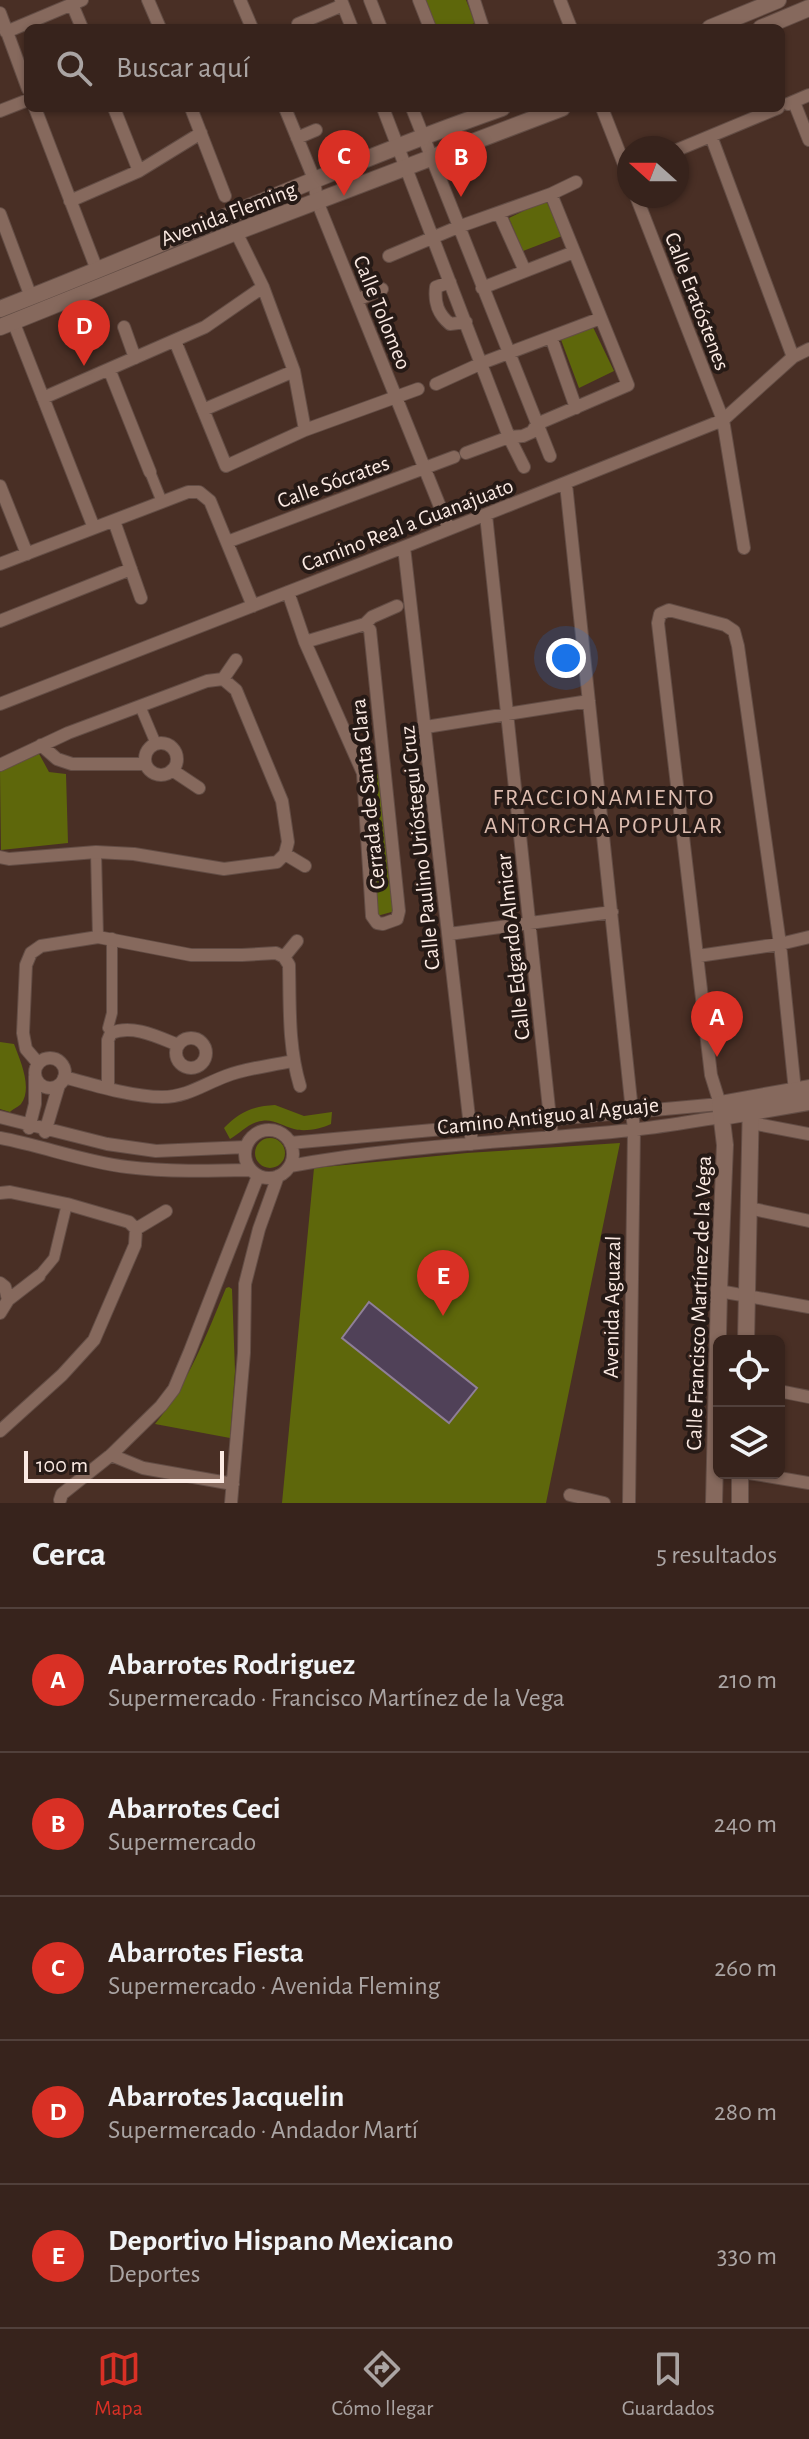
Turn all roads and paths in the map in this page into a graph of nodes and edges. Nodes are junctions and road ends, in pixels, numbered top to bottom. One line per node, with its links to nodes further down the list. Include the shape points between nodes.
1 (148, 0): 15 (street)
2 (240, 0): 16 (street)
3 (370, 0): 19 (street)
4 (419, 0): 20 (street)
5 (474, 0): 21 (street)
6 (561, 0): 22 (street)
7 (778, 0): 23 (street)
8 (77, 2): 13 (street); 14 (street)
9 (342, 3): 17 (street); 18 (street)
10 (809, 8): 24 (street)
11 (0, 13): 25 (street)
12 (24, 24): 25 (street)
13 (25, 24)
14 (81, 24)
15 (158, 24)
16 (250, 24)
17 (298, 24)
18 (350, 24)
19 (379, 24)
20 (428, 24)
21 (482, 24)
22 (570, 24)
23 (720, 24)
24 (771, 24)
25 (6, 32): 26 (street)
26 (24, 79)
27 (809, 95): 29 (street)
28 (24, 102): 31 (street)
29 (785, 106)
30 (785, 107): 47 (street)
31 (0, 111)
32 (37, 112): 58 (street)
33 (116, 112): 53 (street)
34 (193, 112): 43 (street)
35 (287, 112): 46 (street, Calle Tolomeo)
36 (385, 112): 50 (street)
37 (413, 112): 44 (street)
38 (491, 112): 44 (street, Avenida Fleming)
39 (552, 112): 51 (street, Avenida Fleming)
40 (604, 112): 48 (street)
41 (769, 112): 45 (street)
42 (316, 130): 46 (street)
43 (201, 133): 53 (street); 57 (street)
44 (422, 136): 50 (street, Avenida Fleming); 51 (street)
45 (711, 136): 49 (street); 85 (street)
46 (297, 138): 54 (street, Calle Tolomeo)
47 (809, 140)
48 (617, 145)
49 (689, 145)
50 (398, 146): 52 (street); 54 (street, Avenida Fleming)
51 (431, 159): 52 (street, Avenida Fleming); 63 (street)
52 (406, 169): 59 (street, Avenida Fleming); 65 (street)
53 (139, 171): 58 (street)
54 (314, 179): 59 (street, Calle Tolomeo); 68 (street, Avenida Fleming)
55 (576, 182): 56 (street)
56 (551, 194): 61 (street); 66 (street)
57 (225, 196)
58 (70, 201): 68 (street)
59 (317, 201): 64 (street, Avenida Fleming); 75 (street, Calle Tolomeo)
60 (641, 208): 96 (street, Calle Eratóstenes)
61 (499, 213): 63 (street); 69 (street)
62 (0, 214): 74 (street)
63 (458, 227): 65 (street); 72 (street)
64 (236, 232): 71 (street); 79 (street, Avenida Fleming)
65 (433, 238): 67 (street); 70 (street)
66 (574, 252): 69 (street); 77 (street)
67 (389, 256)
68 (97, 270): 74 (street, Avenida Fleming)
69 (525, 271): 72 (street)
70 (450, 282): 78 (street); 78 (street, via 436,287 435,300 450,324)
71 (263, 287): 82 (street); 89 (street)
72 (482, 288): 84 (street)
73 (382, 289): 75 (street)
74 (31, 297): 76 (street, Avenida Fleming)
75 (357, 300): 92 (street, Calle Tolomeo)
76 (0, 309)
77 (601, 318): 81 (street); 94 (street, Calle Sócrates, via 628,385)
78 (466, 322): 87 (street)
79 (7, 324): 93 (street)
80 (124, 327): 86 (street)
81 (551, 337): 84 (street); 94 (street)
82 (175, 341): 86 (street); 95 (street)
83 (809, 349): 85 (street, Camino Real a Guanajuato)
84 (508, 353): 87 (street); 97 (street)
85 (793, 357): 96 (street, Camino Real a Guanajuato)
86 (135, 358): 88 (street)
87 (482, 363): 90 (street); 99 (street)
88 (109, 369): 93 (street); 103 (street)
89 (294, 371): 95 (street); 98 (street)
90 (436, 384)
91 (418, 389): 92 (street)
92 (395, 397): 98 (street); 102 (street, Calle Tolomeo)
93 (43, 398): 109 (street)
94 (576, 408): 97 (street, Calle Sócrates)
95 (203, 410): 98 (street, via 226,466)
96 (723, 420): 104 (street, Camino Real a Guanajuato); 113 (street, Calle Eratóstenes)
97 (537, 424): 99 (street, Calle Sócrates, via 532,432); 100 (street)
98 (305, 430)
99 (509, 437): 101 (street); 102 (street, Calle Sócrates)
100 (550, 456)
101 (524, 467)
102 (423, 469): 110 (street, Calle Tolomeo); 111 (street, Calle Sócrates)
103 (150, 472): 106 (street)
104 (566, 484): 107 (street, Camino Real a Guanajuato); 126 (street, Avenida Aguazal)
105 (0, 486): 114 (street)
106 (162, 502): 108 (street); 111 (street, via 199,492 210,501)
107 (486, 515): 110 (street, Camino Real a Guanajuato); 129 (street, Calle Edgardo Almicar)
108 (114, 521): 109 (street); 116 (street)
109 (94, 528): 114 (street)
110 (449, 529): 112 (street, Camino Real a Guanajuato)
111 (227, 542): 119 (street)
112 (404, 547): 117 (street, Camino Real a Guanajuato); 130 (street, Calle Paulino Urióstegui Cruz)
113 (744, 548)
114 (27, 554): 115 (street)
115 (0, 564)
116 (131, 569): 118 (street); 121 (street)
117 (288, 592): 119 (street, Camino Real a Guanajuato); 123 (street, Cerrada de Santa Clara)
118 (141, 598)
119 (253, 606): 127 (street, Camino Real a Guanajuato)
120 (397, 606): 122 (street)
121 (0, 621)
122 (365, 624): 123 (street); 135 (street, Cerrada de Santa Clara, via 370,630)
123 (305, 642): 137 (street, Cerrada de Santa Clara)
124 (236, 660): 125 (street)
125 (223, 679): 128 (street); 140 (street, via 236,690 282,801)
126 (589, 701): 129 (street); 143 (street, Avenida Aguazal)
127 (0, 704)
128 (140, 706): 131 (street); 132 (street)
129 (507, 714): 130 (street); 144 (street, Calle Edgardo Almicar)
130 (426, 727): 145 (street, Calle Paulino Urióstegui Cruz)
131 (156, 744): 133 (street, via 145,754); 136 (street, via 174,750)
132 (41, 745): 133 (street, via 72,764); 134 (street)
133 (145, 764): 136 (street, via 157,775)
134 (0, 765)
135 (384, 769): 137 (street); 137 (street, Cerrada de Santa Clara, via 399,911 397,919 383,924 372,916)
136 (172, 770): 138 (street)
137 (363, 773)
138 (199, 788)
139 (96, 852): 140 (street, via 224,869 277,862); 141 (street); 146 (street)
140 (285, 854): 142 (street)
141 (0, 857)
142 (305, 866)
143 (612, 912): 144 (street); 163 (street, Avenida Aguazal)
144 (530, 923): 145 (street); 166 (street, Calle Edgardo Almicar)
145 (449, 934): 168 (street, Calle Paulino Urióstegui Cruz)
146 (98, 937): 148 (street); 156 (street, via 41,946 31,953 23,1033)
147 (809, 937): 150 (street)
148 (112, 938): 152 (street, via 191,955); 153 (street, via 112,1013)
149 (297, 941): 152 (street)
150 (780, 944): 151 (street); 151 (street, via 734,631 669,610 660,614 658,623); 160 (street)
151 (698, 956): 162 (street, via 711,1075)
152 (284, 957): 155 (street, via 289,965)
153 (107, 1027): 154 (street, via 148,1033); 159 (street)
154 (178, 1045)
155 (292, 1061): 158 (street); 159 (street, via 247,1069 189,1094 161,1097)
156 (36, 1069): 157 (street, via 39,1084 46,1088); 157 (street, via 46,1058 59,1061); 167 (street)
157 (62, 1081): 159 (street); 169 (street)
158 (300, 1086)
159 (108, 1088)
160 (802, 1089): 164 (street, Camino Antiguo al Aguaje)
161 (809, 1102): 164 (street, Camino Antiguo al Aguaje)
162 (721, 1110): 163 (street, Camino Antiguo al Aguaje); 164 (street, Camino Antiguo al Aguaje); 170 (street, Camino Antiguo al Aguaje); 192 (street, Calle Francisco Martínez de la Vega, via 725,1145)
163 (632, 1111): 166 (street, Camino Antiguo al Aguaje); 170 (street, Avenida Aguazal)
164 (751, 1111): 171 (street); 184 (street)
165 (0, 1117): 167 (street)
166 (549, 1118): 168 (street, Camino Antiguo al Aguaje); 172 (street, Calle Edgardo Almicar)
167 (30, 1124): 169 (street); 174 (street)
168 (470, 1125): 175 (street, Camino Antiguo al Aguaje); 176 (street, Calle Paulino Urióstegui Cruz)
169 (46, 1128): 177 (street); 178 (street, via 156,1151)
170 (634, 1130): 172 (street, Camino Antiguo al Aguaje); 210 (street, Avenida Aguazal)
171 (809, 1134)
172 (552, 1137): 176 (street, Camino Antiguo al Aguaje)
173 (0, 1138): 174 (street)
174 (24, 1143): 177 (street)
175 (290, 1143): 178 (street, via 270,1130 255,1135); 179 (street)
176 (472, 1144): 179 (street, Camino Antiguo al Aguaje)
177 (40, 1147): 180 (street, via 126,1167)
178 (246, 1147): 180 (street)
179 (290, 1166): 181 (street)
180 (254, 1173): 181 (street); 188 (street)
181 (278, 1176): 190 (street)
182 (0, 1193): 183 (street)
183 (67, 1204): 187 (street, via 129,1222); 189 (street, via 54,1258)
184 (749, 1208): 186 (street); 193 (street)
185 (166, 1211): 187 (street)
186 (809, 1221)
187 (136, 1229): 200 (street, via 135,1245 94,1340)
188 (220, 1268): 190 (street); 201 (street, via 174,1389)
189 (39, 1276): 194 (street)
190 (247, 1276): 205 (street)
191 (0, 1283): 194 (street)
192 (719, 1291): 193 (street); 211 (street, Calle Francisco Martínez de la Vega)
193 (747, 1294): 195 (street); 197 (street)
194 (8, 1300): 196 (street)
195 (809, 1307)
196 (0, 1313)
197 (746, 1335)
198 (785, 1392): 199 (street)
199 (809, 1397)
200 (0, 1431)
201 (111, 1455): 205 (street, via 143,1468); 207 (street)
202 (740, 1479): 212 (street)
203 (785, 1479): 204 (street)
204 (809, 1483)
205 (233, 1484): 208 (street)
206 (570, 1495): 209 (street)
207 (60, 1500)
208 (231, 1503)
209 (604, 1503)
210 (629, 1503)
211 (714, 1503)
212 (740, 1503)

